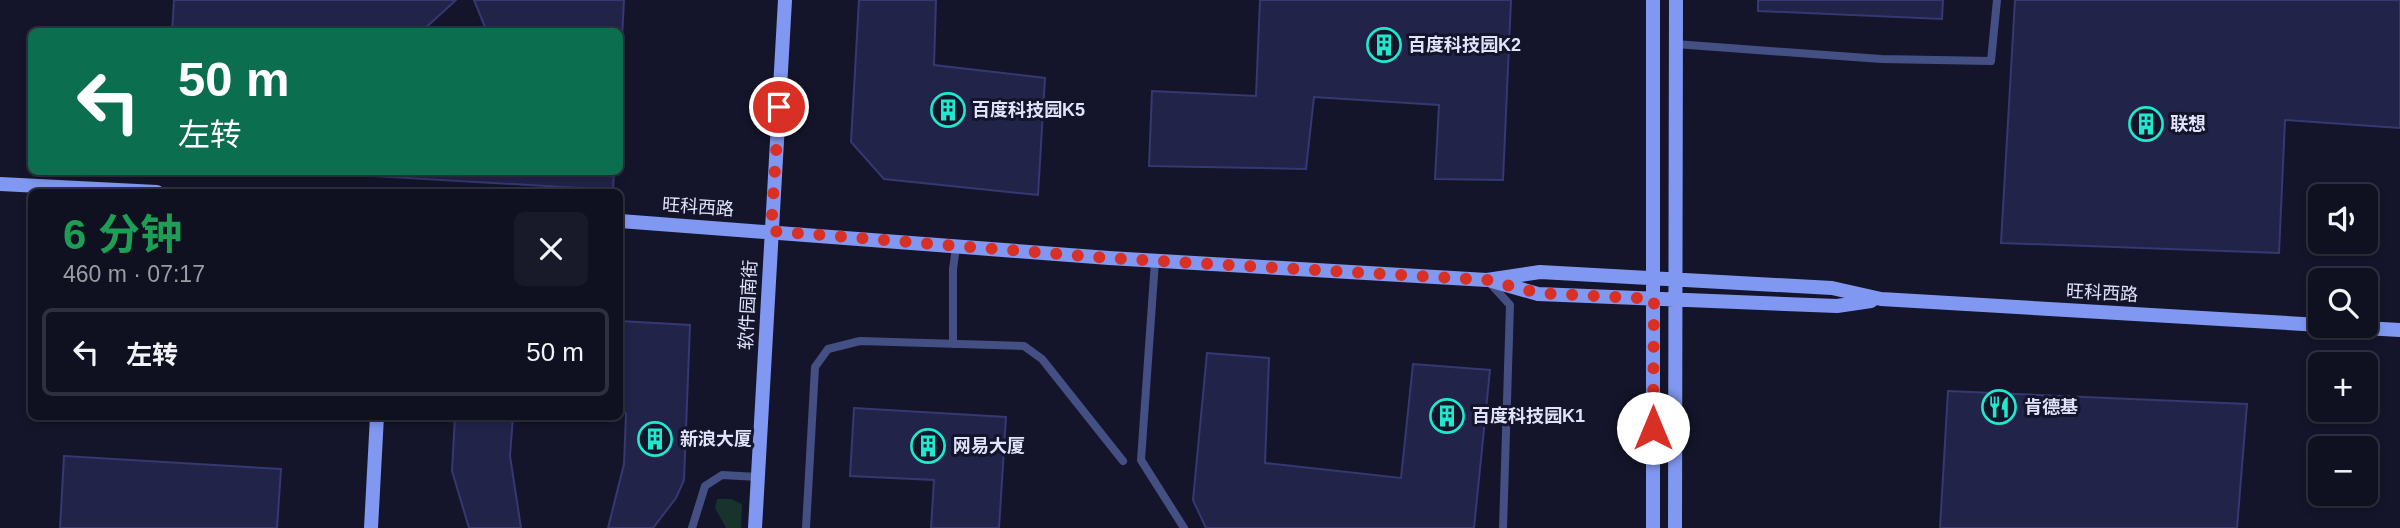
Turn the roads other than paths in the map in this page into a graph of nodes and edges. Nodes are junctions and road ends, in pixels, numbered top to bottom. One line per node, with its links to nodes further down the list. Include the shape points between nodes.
1 (785, 0): 9 (street, 软件园南街)
2 (1653, 0): 12 (street)
3 (1676, 0): 5 (street)
4 (1997, 0): 5 (lane, via 1990,61 1881,59)
5 (1675, 44): 13 (street)
6 (0, 184): 7 (street)
7 (98, 189)
8 (623, 221): 9 (street, 旺科西路)
9 (771, 231): 10 (street, 旺科西路); 24 (street, 软件园南街)
10 (956, 247): 11 (street, 旺科西路); 21 (lane)
11 (1155, 261): 14 (street, 旺科西路); 29 (lane, via 1141,460)
12 (1654, 278): 13 (street); 14 (street, via 1540,272); 15 (street)
13 (1675, 279): 16 (street); 17 (street, via 1832,288)
14 (1487, 280): 15 (street, via 1538,293); 30 (lane, via 1510,304)
15 (1654, 299): 16 (street); 31 (street)
16 (1675, 299): 17 (street, via 1837,306); 32 (street)
17 (1881, 299): 18 (street, 旺科西路)
18 (2308, 324)
19 (2378, 329): 20 (street)
20 (2400, 330)
21 (953, 344): 23 (lane, via 1024,346 1042,359); 28 (lane, via 860,341 828,349 815,367)
22 (377, 420): 25 (street)
23 (1123, 461)
24 (758, 477): 26 (lane, via 722,475 705,486); 27 (street, 软件园南街)
25 (371, 528)
26 (692, 528)
27 (755, 528)
28 (806, 528)
29 (1184, 528)
30 (1503, 528)
31 (1653, 528)
32 (1675, 528)

